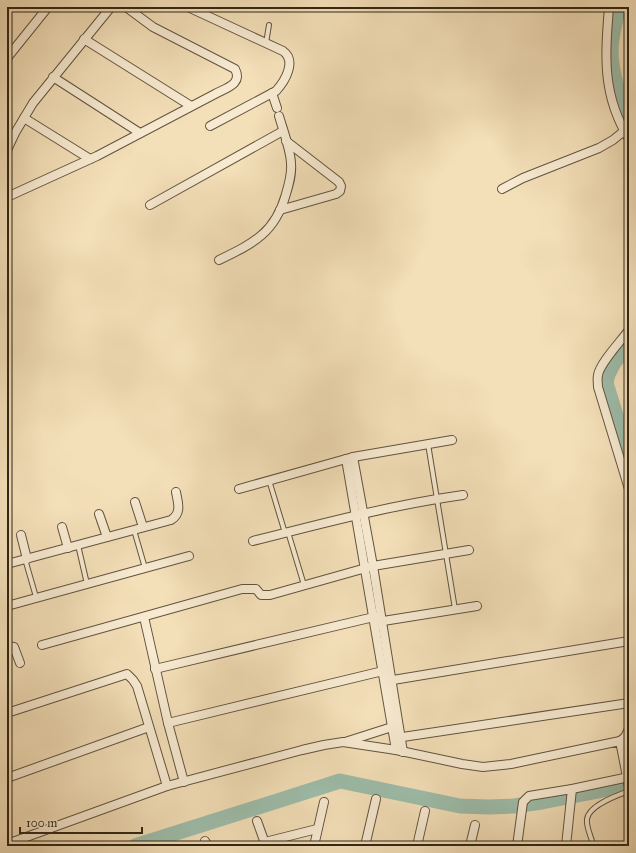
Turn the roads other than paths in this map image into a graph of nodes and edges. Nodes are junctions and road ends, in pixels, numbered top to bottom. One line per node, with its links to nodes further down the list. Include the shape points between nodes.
1 (48, 7): 10 (street)
2 (98, 7): 6 (street)
3 (126, 7): 13 (street, via 153,27 234,69 237,79 234,84)
4 (188, 7): 9 (street)
5 (609, 7): 19 (street, via 606,57 609,93)
6 (108, 10): 8 (street)
7 (269, 25): 9 (lane)
8 (84, 40): 11 (street); 13 (street)
9 (266, 43): 12 (street, via 288,54 289,58 284,80)
10 (7, 58)
11 (53, 78): 16 (street); 20 (street)
12 (272, 93): 14 (street); 17 (street)
13 (191, 106): 20 (street)
14 (277, 108)
15 (280, 116): 18 (street)
16 (24, 118): 23 (street); 24 (street)
17 (210, 126)
18 (283, 131): 22 (street); 27 (street)
19 (624, 131): 21 (street); 25 (street, via 599,148)
20 (140, 133): 24 (street)
21 (629, 139)
22 (286, 140): 28 (street, via 292,162 291,176); 28 (street, via 341,186 336,194)
23 (7, 150)
24 (90, 159): 26 (street)
25 (502, 189)
26 (7, 197)
27 (150, 205)
28 (280, 210): 29 (street, via 277,218 262,236 249,246)
29 (219, 260)
30 (629, 330): 36 (street, via 601,366 597,380)
31 (452, 440): 32 (street)
32 (428, 444): 33 (street); 39 (lane)
33 (350, 458): 34 (street); 41 (street)
34 (269, 480): 35 (street); 46 (lane)
35 (238, 489)
36 (629, 489)
37 (176, 492): 44 (street, via 178,514 171,520)
38 (463, 494): 39 (street)
39 (437, 498): 41 (street); 53 (lane)
40 (135, 502): 44 (street)
41 (360, 513): 46 (street); 57 (street)
42 (99, 514): 48 (street)
43 (62, 527): 51 (street)
44 (143, 527): 45 (street)
45 (134, 530): 48 (street); 58 (lane)
46 (286, 532): 49 (street); 60 (lane)
47 (21, 535): 55 (street)
48 (107, 537): 50 (street)
49 (253, 541)
50 (78, 545): 51 (street); 59 (lane)
51 (68, 548): 55 (street)
52 (470, 550): 53 (street)
53 (446, 553): 57 (street); 64 (lane)
54 (189, 556): 58 (street)
55 (26, 559): 56 (street); 61 (lane)
56 (7, 564)
57 (370, 567): 60 (street); 66 (street)
58 (145, 568): 59 (street)
59 (87, 584): 61 (street)
60 (304, 586): 65 (street, via 265,595 261,595 256,589 242,590)
61 (36, 597): 62 (street)
62 (7, 606)
63 (477, 606): 64 (street)
64 (455, 610): 66 (street)
65 (144, 617): 68 (street); 71 (street)
66 (378, 619): 71 (street); 72 (street)
67 (629, 641): 73 (street)
68 (42, 644)
69 (7, 646): 70 (street, via 14,647)
70 (20, 663)
71 (155, 669): 76 (street)
72 (386, 670): 73 (street); 76 (street)
73 (388, 681): 78 (street); 80 (street)
74 (629, 703): 80 (street)
75 (7, 713): 77 (street, via 127,674 137,686)
76 (168, 723): 86 (street)
77 (149, 727): 85 (street); 87 (street)
78 (392, 727): 80 (street); 82 (street)
79 (629, 729): 81 (street)
80 (397, 738): 83 (street)
81 (620, 741): 83 (street, via 511,764 483,767); 84 (street)
82 (343, 742): 83 (street); 86 (street, via 302,750)
83 (399, 751)
84 (628, 777): 88 (street); 89 (street)
85 (7, 778)
86 (184, 782): 87 (street)
87 (167, 786): 98 (street)
88 (629, 787)
89 (571, 791): 104 (street, via 534,794 525,798); 105 (street)
90 (629, 791): 97 (lane, via 603,802 588,814)
91 (376, 799): 101 (street)
92 (324, 802): 96 (street)
93 (425, 811): 102 (street)
94 (257, 821): 99 (street)
95 (475, 825): 103 (street)
96 (317, 829): 99 (street); 100 (street)
97 (592, 841)
98 (7, 844)
99 (265, 844)
100 (314, 846)
101 (365, 846)
102 (417, 846)
103 (470, 846)
104 (517, 846)
105 (566, 846)

